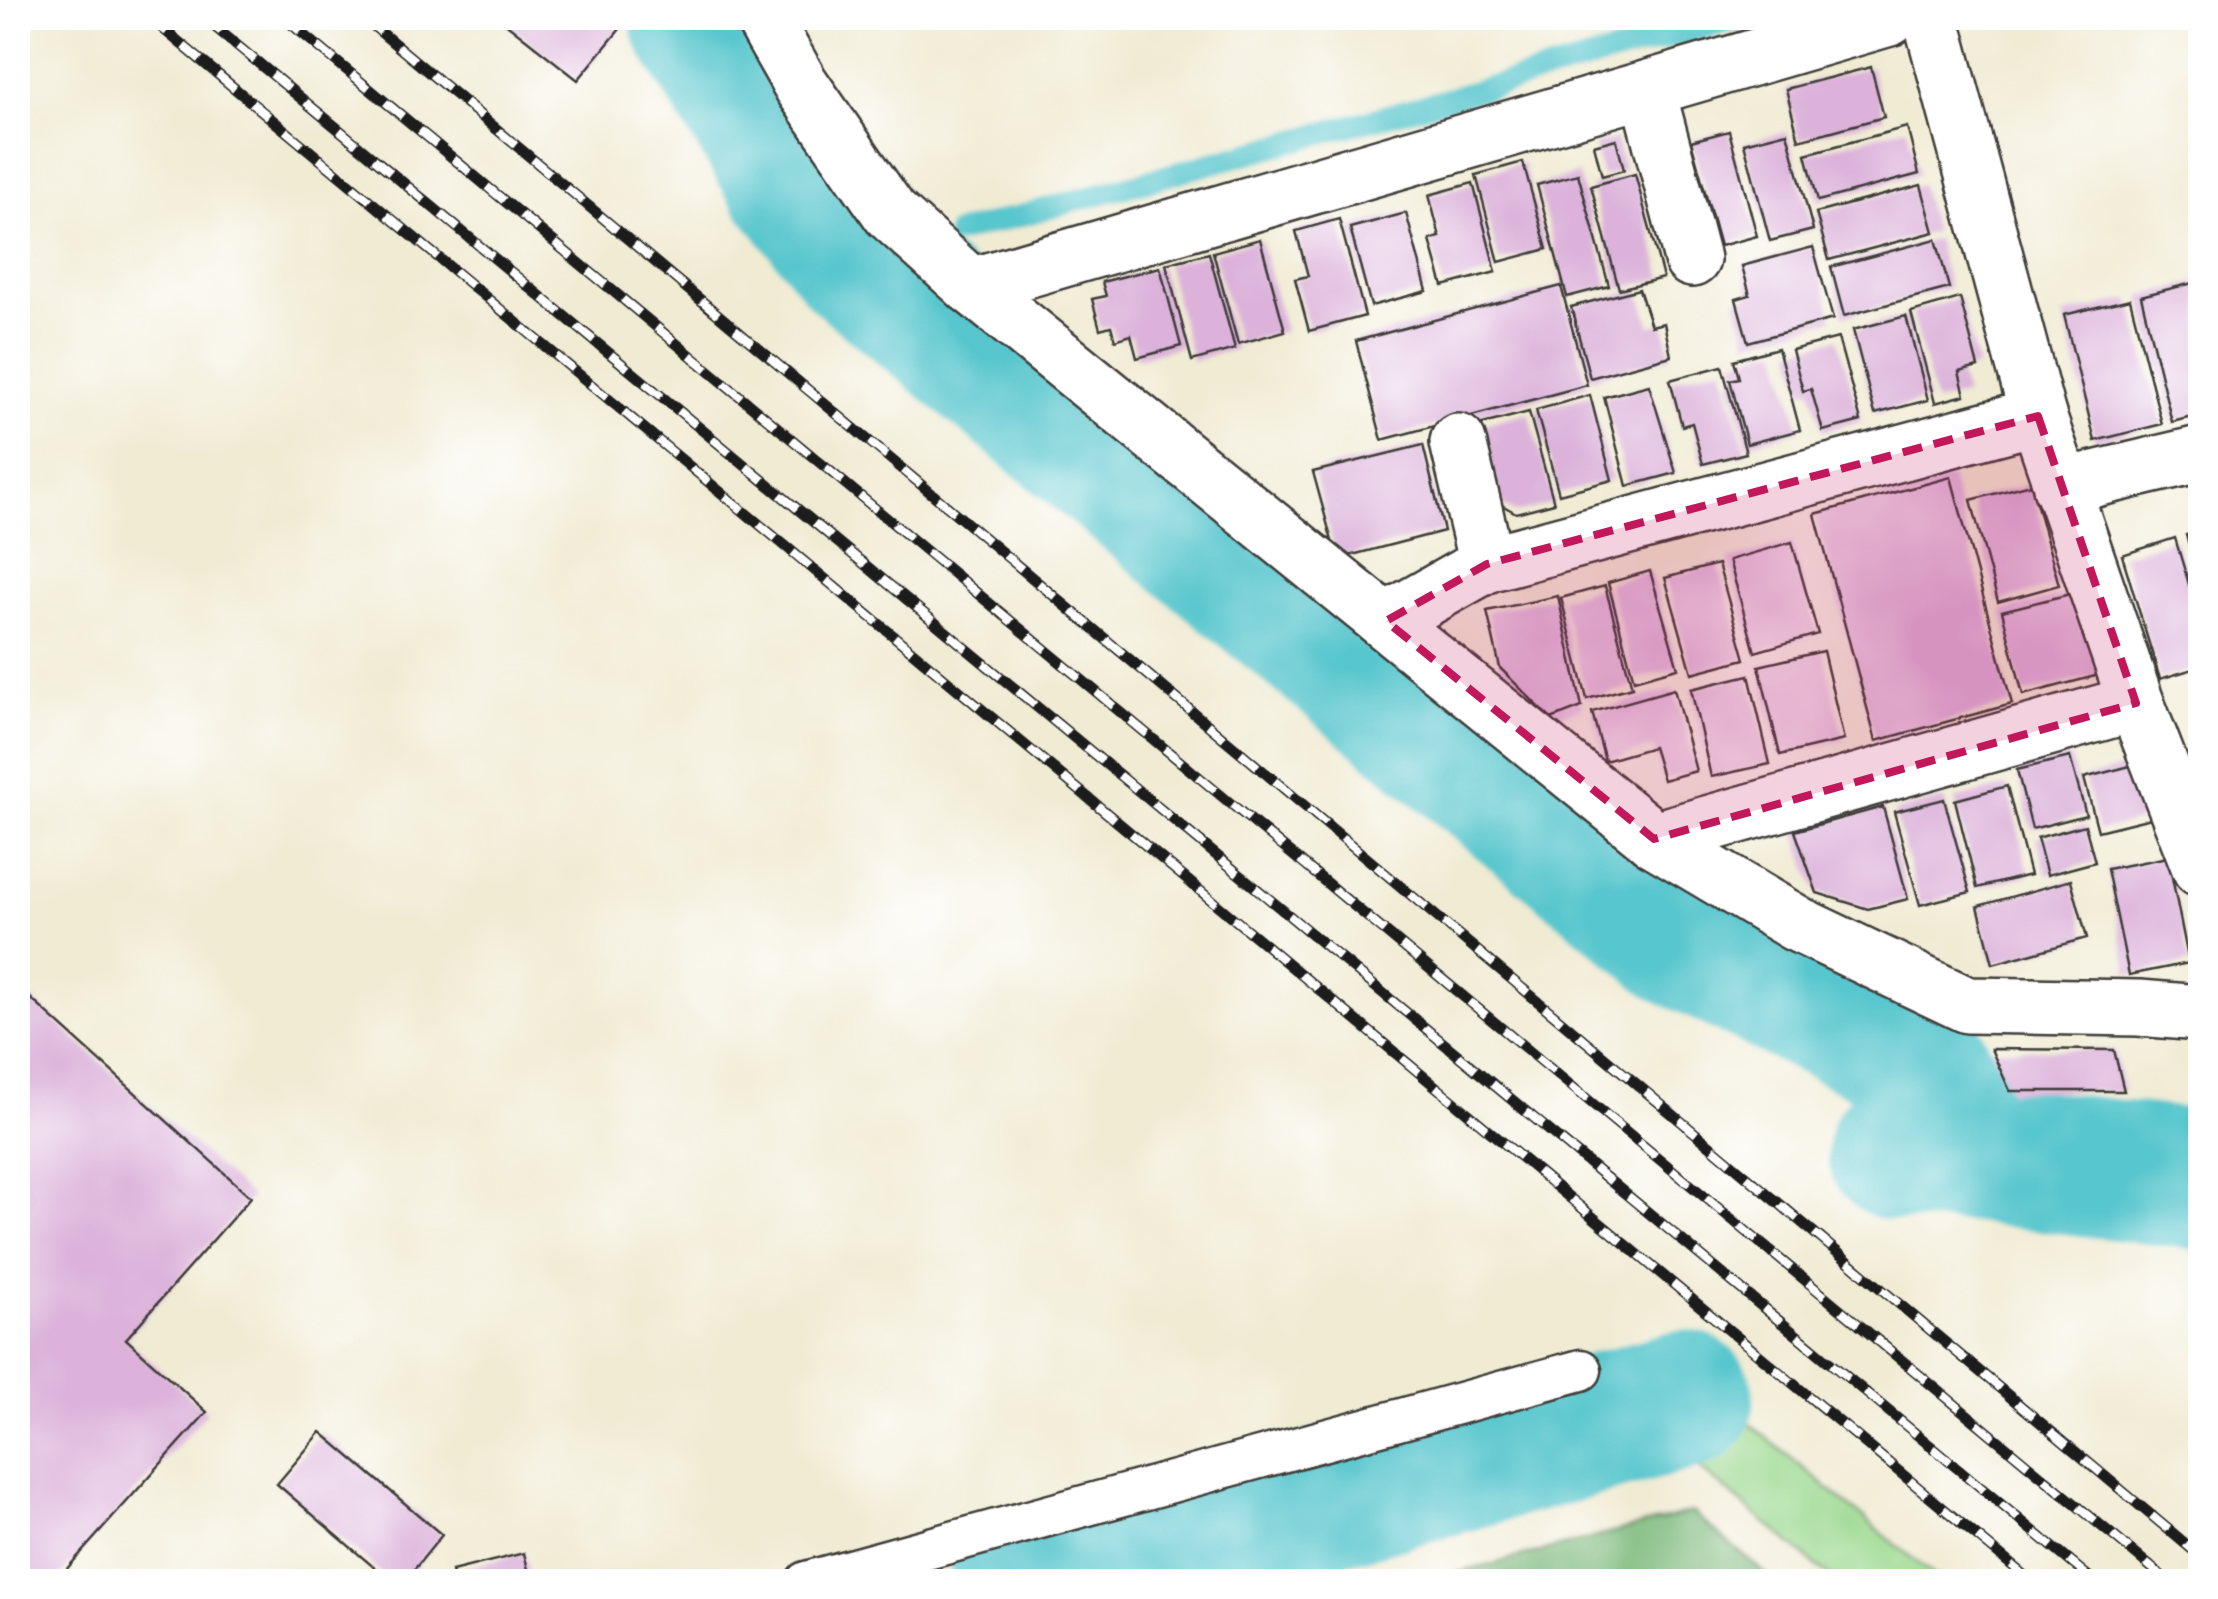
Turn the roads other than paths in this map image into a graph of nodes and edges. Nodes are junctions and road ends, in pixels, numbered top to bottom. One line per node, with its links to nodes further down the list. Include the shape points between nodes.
1 (764, 18): 6 (street, via 801,86 890,212)
2 (1889, 18): 4 (street)
3 (1931, 18): 7 (street)
4 (1647, 89): 5 (street); 6 (street)
5 (1692, 259)
6 (971, 286): 12 (street)
7 (2038, 416): 10 (street); 11 (street)
8 (1458, 442): 11 (street)
9 (2200, 454): 10 (street)
10 (2061, 487): 13 (street)
11 (1486, 564): 12 (street)
12 (1386, 621): 14 (street)
13 (2136, 703): 14 (street); 15 (street)
14 (1654, 839): 16 (street, via 1797,924 1967,1005)
15 (2200, 868)
16 (2200, 1013)
17 (1581, 1370): 18 (lane)
18 (806, 1582)

